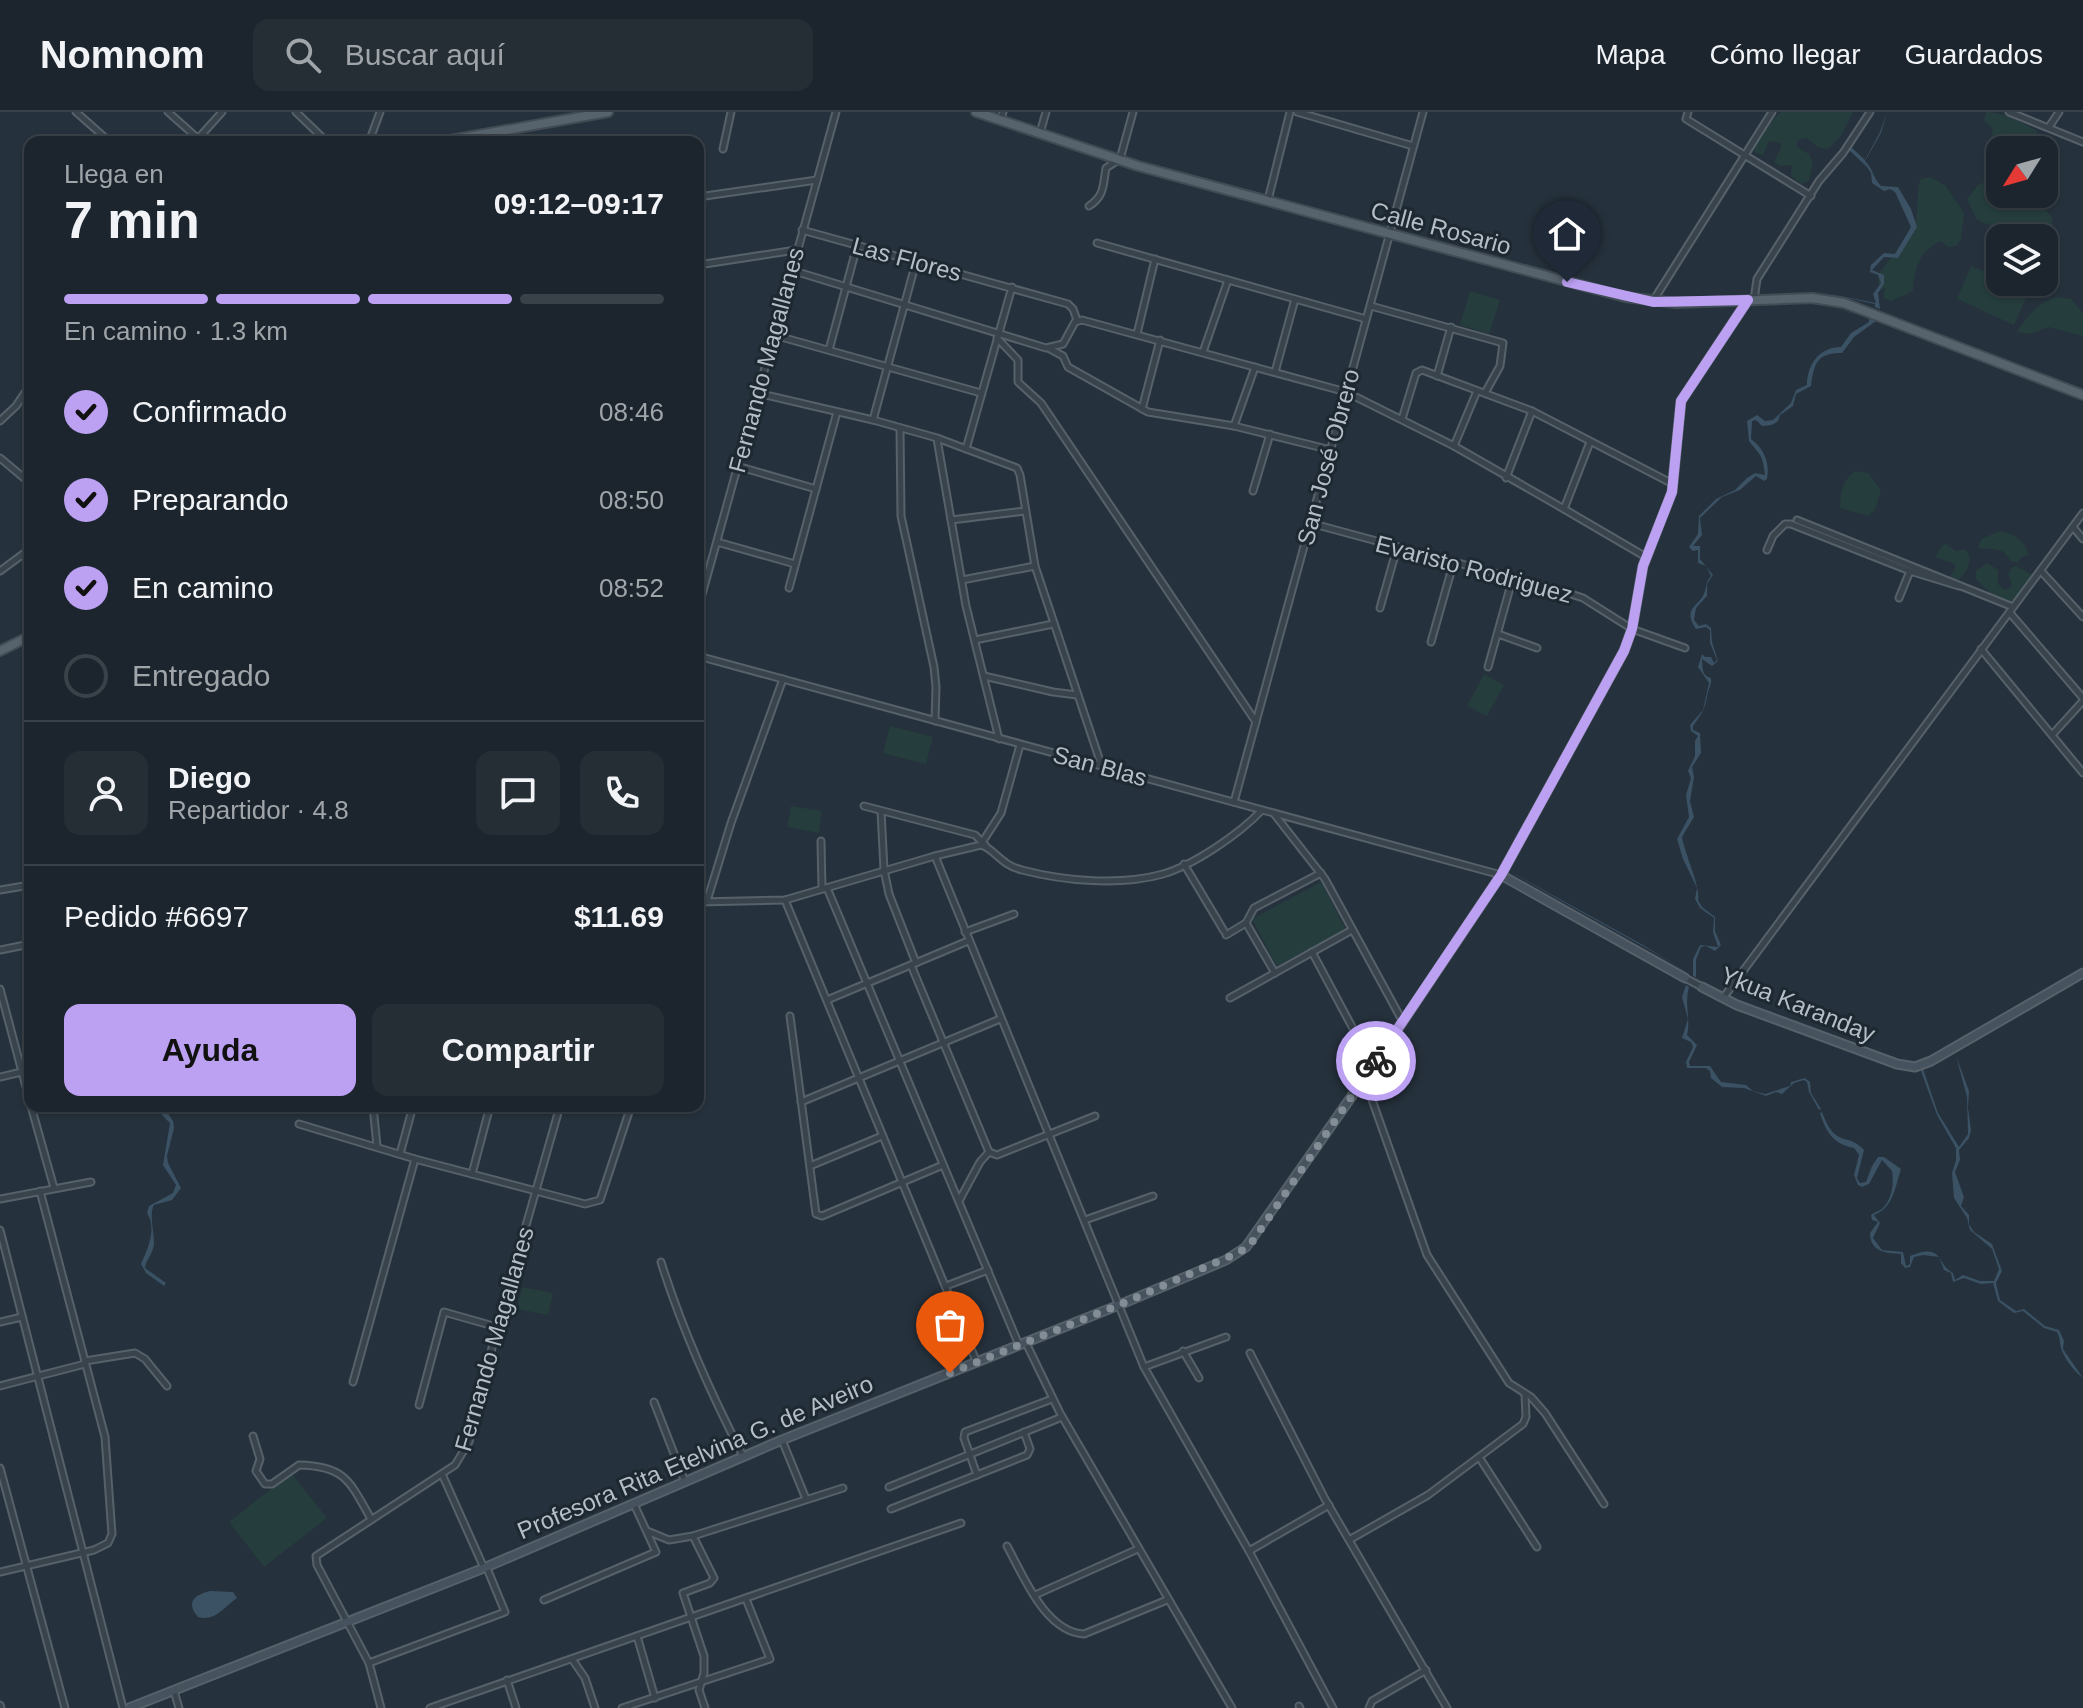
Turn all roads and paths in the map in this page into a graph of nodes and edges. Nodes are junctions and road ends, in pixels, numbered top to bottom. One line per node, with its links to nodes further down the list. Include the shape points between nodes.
1 (76, 112): 24 (street)
2 (168, 112): 25 (street)
3 (222, 112): 26 (street)
4 (296, 112): 27 (street)
5 (380, 112): 28 (street)
6 (608, 112): 22 (main road)
7 (731, 112): 33 (street)
8 (836, 112): 36 (street, Fernando Magallanes)
9 (976, 112): 20 (main road, Calle Rosario)
10 (1046, 112): 23 (street)
11 (1133, 112): 35 (street)
12 (1290, 112): 39 (street)
13 (1297, 112): 32 (street)
14 (1423, 112): 32 (street, San José Obrero)
15 (1688, 112): 34 (street, via 1686,119)
16 (1772, 112): 34 (street)
17 (1870, 112): 38 (street)
18 (2009, 112): 21 (street)
19 (2059, 112): 21 (street)
20 (1002, 116): 23 (main road, Calle Rosario)
21 (2049, 127): 31 (street)
22 (503, 131): 29 (main road); 30 (street)
23 (1040, 133): 35 (main road, Calle Rosario)
24 (103, 136)
25 (194, 136)
26 (203, 136)
27 (321, 136)
28 (371, 136)
29 (474, 136)
30 (502, 136)
31 (2083, 142)
32 (1413, 146): 42 (street, San José Obrero)
33 (723, 149)
34 (1744, 155): 38 (street); 55 (street)
35 (1120, 159): 39 (main road, Calle Rosario); 40 (street, via 1106,168 1101,196)
36 (817, 180): 37 (street); 41 (street, Fernando Magallanes)
37 (704, 196)
38 (1811, 196): 54 (street, via 1756,281)
39 (1267, 201): 42 (main road, Calle Rosario)
40 (1089, 206)
41 (802, 230): 44 (street, Las Flores); 45 (street, Fernando Magallanes)
42 (1390, 234): 55 (main road, Calle Rosario); 57 (street, San José Obrero)
43 (1097, 243): 46 (street)
44 (857, 246): 47 (street, Las Flores); 51 (street)
45 (796, 250): 48 (street); 49 (street, Fernando Magallanes)
46 (1155, 259): 50 (street); 61 (street)
47 (916, 262): 52 (street, Las Flores); 56 (street)
48 (704, 264)
49 (791, 270): 51 (street); 62 (street, Fernando Magallanes)
50 (1228, 280): 53 (street); 67 (street)
51 (846, 287): 56 (street); 66 (street)
52 (1012, 287): 59 (street, Las Flores, via 1068,304); 63 (street)
53 (1295, 299): 58 (street); 70 (street)
54 (1751, 300): 55 (main road, Calle Rosario); 78 (main road, Calle Rosario, via 1812,298 1861,308); 98 (street, Profesora Rita Etelvina G. de Aveiro, via 1682,398)
55 (1653, 302)
56 (904, 305): 63 (street); 68 (street)
57 (1371, 306): 58 (street, San José Obrero); 60 (street)
58 (1366, 319): 73 (street, San José Obrero)
59 (1077, 320): 61 (street); 65 (street, via 1063,344)
60 (1451, 327): 71 (street); 76 (street, via 1503,343 1500,366)
61 (1137, 334): 64 (street)
62 (773, 335): 66 (street); 74 (street, Fernando Magallanes)
63 (998, 335): 65 (street); 75 (street); 146 (street, via 1018,360 1018,382 1041,403)
64 (1160, 340): 67 (street); 80 (street)
65 (1046, 348): 80 (street, via 1063,356 1068,367)
66 (829, 350): 68 (street)
67 (1203, 352): 69 (street)
68 (887, 367): 75 (street); 84 (street)
69 (1255, 367): 70 (street); 86 (street)
70 (1275, 372): 73 (street)
71 (1437, 376): 72 (street); 83 (street, via 1416,373)
72 (1477, 391): 76 (street); 91 (street)
73 (1346, 392): 83 (street); 93 (street, San José Obrero)
74 (757, 393): 82 (street); 95 (street, Fernando Magallanes)
75 (981, 393): 92 (street)
76 (1485, 393): 81 (street)
77 (24, 395): 79 (street)
78 (2083, 395)
79 (22, 398): 85 (street)
80 (1142, 409): 86 (street)
81 (1532, 411): 90 (street); 97 (street)
82 (837, 412): 84 (street); 99 (street)
83 (1402, 419): 91 (street)
84 (873, 420): 87 (street)
85 (0, 421)
86 (1234, 426): 88 (street)
87 (900, 428): 89 (street); 145 (street, via 901,516 934,667)
88 (1270, 434): 93 (street); 100 (street)
89 (937, 438): 92 (street); 104 (street)
90 (1590, 442): 98 (street); 101 (street)
91 (1454, 446): 97 (street)
92 (966, 449): 102 (street, via 1017,468)
93 (1331, 450): 106 (street, San José Obrero)
94 (0, 458): 96 (street)
95 (737, 466): 99 (street); 109 (street, Fernando Magallanes)
96 (24, 478)
97 (1506, 478): 101 (street)
98 (1674, 485): 113 (street, Profesora Rita Etelvina G. de Aveiro)
99 (816, 489): 115 (street)
100 (1253, 491)
101 (1564, 509): 113 (street)
102 (1025, 511): 104 (street); 116 (street)
103 (2083, 513): 107 (street)
104 (951, 520): 121 (street)
105 (1797, 520): 122 (street)
106 (1310, 523): 110 (street, Evaristo Rodriguez); 146 (street, San José Obrero)
107 (2073, 527): 108 (street); 119 (street)
108 (2083, 539)
109 (717, 542): 115 (street); 123 (street, Fernando Magallanes)
110 (1397, 548): 114 (street, Evaristo Rodriguez); 126 (street)
111 (1767, 550): 118 (street, via 1780,528 1791,524)
112 (24, 553): 117 (street)
113 (1646, 557): 130 (street, Profesora Rita Etelvina G. de Aveiro)
114 (1454, 561): 120 (street, Evaristo Rodriguez); 134 (street)
115 (795, 564): 124 (street)
116 (1035, 566): 121 (street); 129 (street)
117 (0, 571)
118 (1910, 571): 122 (street); 125 (street)
119 (2041, 571): 127 (street); 128 (street)
120 (1513, 577): 130 (street, Evaristo Rodriguez, via 1583,598); 131 (street)
121 (962, 580): 133 (street)
122 (1964, 586): 127 (street)
123 (704, 588)
124 (789, 588)
125 (1899, 598)
126 (1380, 608)
127 (2012, 610): 137 (street); 144 (street)
128 (2083, 617)
129 (1053, 624): 133 (street); 143 (street)
130 (1632, 629): 136 (street, Evaristo Rodriguez); 163 (street, Profesora Rita Etelvina G. de Aveiro)
131 (1498, 634): 135 (street); 140 (street)
132 (24, 639): 138 (main road)
133 (975, 640): 141 (street)
134 (1431, 642)
135 (1537, 648)
136 (1685, 648)
137 (1981, 649): 147 (street); 186 (street)
138 (0, 651)
139 (704, 658): 142 (street, San Blas)
140 (1488, 667)
141 (984, 676): 143 (street); 148 (street)
142 (783, 679): 145 (street, San Blas); 169 (street)
143 (1077, 695): 150 (street)
144 (2083, 700): 147 (street)
145 (935, 721): 148 (street, San Blas)
146 (1257, 723): 152 (street, San José Obrero)
147 (2052, 735): 151 (street)
148 (999, 739): 149 (street, San Blas)
149 (1020, 745): 150 (street, San Blas); 158 (street, via 1001,813)
150 (1101, 765): 152 (street, San Blas)
151 (2083, 773)
152 (1234, 802): 155 (street, San Blas)
153 (864, 806): 154 (street)
154 (881, 811): 158 (street, via 975,835); 161 (street)
155 (1261, 811): 156 (street, San Blas); 160 (street)
156 (1275, 814): 162 (street); 163 (street, San Blas)
157 (821, 841): 165 (street)
158 (985, 844): 159 (street); 160 (street, via 1009,866 1061,879 1145,877)
159 (935, 856): 161 (street); 173 (street)
160 (1184, 864): 171 (street, via 1225,933)
161 (884, 870): 165 (street); 178 (street)
162 (1321, 873): 171 (street, via 1254,908); 172 (street)
163 (1501, 875): 181 (street, Ykua Karanday); 191 (street, Profesora Rita Etelvina G. de Aveiro)
164 (24, 886): 166 (street)
165 (825, 888): 167 (street); 182 (street)
166 (0, 890)
167 (785, 900): 169 (street); 187 (street)
168 (704, 901): 169 (street)
169 (707, 901)
170 (1014, 914): 173 (street)
171 (1246, 923): 179 (street)
172 (1352, 930): 177 (street); 191 (street)
173 (965, 932): 174 (street)
174 (968, 941): 178 (street); 190 (street)
175 (24, 945): 176 (street)
176 (0, 950)
177 (1312, 952): 179 (street); 194 (street)
178 (913, 964): 182 (street); 192 (street)
179 (1275, 973): 185 (street)
180 (2083, 973): 186 (street, Ykua Karanday, via 1915,1067)
181 (1685, 978): 183 (street, Ykua Karanday)
182 (869, 984): 187 (street); 193 (street)
183 (1702, 987): 186 (street, Ykua Karanday)
184 (0, 989): 188 (street)
185 (1230, 998)
186 (1723, 998)
187 (827, 1000): 199 (street)
188 (2, 1009): 195 (street)
189 (790, 1016): 200 (street)
190 (1000, 1019): 192 (street); 209 (street)
191 (1403, 1022): 194 (street, Profesora Rita Etelvina G. de Aveiro)
192 (943, 1043): 193 (street); 212 (street)
193 (901, 1061): 199 (street); 215 (street)
194 (1373, 1066): 197 (street, Profesora Rita Etelvina G. de Aveiro)
195 (22, 1072): 196 (street); 198 (street)
196 (0, 1077)
197 (1364, 1078): 231 (street, Profesora Rita Etelvina G. de Aveiro, via 1252,1242 1233,1256); 247 (street, via 1427,1255 1496,1365)
198 (24, 1079)
199 (858, 1079): 200 (street); 210 (street)
200 (801, 1102): 216 (street)
201 (33, 1112): 220 (street)
202 (374, 1112): 211 (street)
203 (411, 1112): 213 (street)
204 (488, 1112): 217 (street)
205 (558, 1112): 222 (street, Fernando Magallanes)
206 (629, 1112): 222 (street, via 600,1200 585,1204)
207 (1095, 1116): 209 (street)
208 (299, 1124): 211 (street)
209 (1049, 1134): 212 (street, via 997,1155); 226 (street)
210 (882, 1136): 216 (street); 219 (street)
211 (377, 1146): 213 (street)
212 (989, 1152): 225 (street)
213 (400, 1154): 214 (street)
214 (415, 1159): 217 (street); 244 (street)
215 (943, 1165): 219 (street); 225 (street)
216 (810, 1166): 219 (street, via 819,1216)
217 (472, 1174): 222 (street)
218 (91, 1182): 220 (street)
219 (901, 1182): 230 (street)
220 (54, 1188): 221 (street)
221 (40, 1191): 224 (street); 239 (street)
222 (537, 1191): 234 (street, Fernando Magallanes)
223 (1153, 1196): 226 (street)
224 (0, 1199)
225 (959, 1200): 229 (street)
226 (1085, 1220): 231 (street)
227 (0, 1230): 232 (street)
228 (661, 1262): 256 (street)
229 (988, 1270): 230 (street); 236 (street)
230 (946, 1286): 240 (street)
231 (1119, 1305): 236 (street, Profesora Rita Etelvina G. de Aveiro); 241 (street)
232 (22, 1317): 233 (street); 242 (street)
233 (0, 1322)
234 (497, 1327): 250 (street, via 444,1312); 259 (street, Fernando Magallanes, via 469,1442 455,1465)
235 (1226, 1337): 237 (street)
236 (1022, 1344): 240 (street, Profesora Rita Etelvina G. de Aveiro); 248 (street)
237 (1183, 1351): 241 (street); 243 (street)
238 (1250, 1353): 267 (street)
239 (85, 1363): 242 (street); 246 (street, via 135,1353); 278 (street, via 105,1437 112,1534 104,1546)
240 (977, 1363): 254 (street, Profesora Rita Etelvina G. de Aveiro)
241 (1144, 1367): 277 (street)
242 (39, 1375): 245 (street); 278 (street)
243 (1199, 1378)
244 (353, 1382)
245 (0, 1386)
246 (167, 1386)
247 (1525, 1393): 257 (street, via 1523,1424); 266 (street, via 1545,1413)
248 (1052, 1399): 251 (street); 255 (street, via 965,1432)
249 (654, 1402): 261 (street)
250 (419, 1405)
251 (1062, 1417): 252 (street); 276 (street)
252 (1024, 1432): 255 (street); 260 (street, via 1027,1455)
253 (253, 1436): 269 (street, via 260,1459 256,1471 265,1484 299,1465 334,1471 349,1481)
254 (782, 1440): 256 (street, Profesora Rita Etelvina G. de Aveiro); 264 (street)
255 (969, 1454): 260 (street); 262 (street)
256 (743, 1456): 261 (street, Profesora Rita Etelvina G. de Aveiro)
257 (1479, 1457): 273 (street, via 1428,1495); 275 (street)
258 (0, 1468): 279 (street)
259 (442, 1474): 269 (street, Fernando Magallanes); 280 (street)
260 (977, 1475): 268 (street)
261 (685, 1482): 265 (street, Profesora Rita Etelvina G. de Aveiro)
262 (889, 1487)
263 (843, 1488): 264 (street)
264 (806, 1499): 272 (street)
265 (634, 1504): 271 (street); 280 (street, Profesora Rita Etelvina G. de Aveiro)
266 (1604, 1504)
267 (1329, 1505): 273 (street); 277 (street)
268 (891, 1509)
269 (371, 1519): 287 (street, Fernando Magallanes, via 322,1550 316,1561)
270 (961, 1523): 283 (street)
271 (647, 1531): 272 (street, via 669,1540); 284 (street, via 656,1552)
272 (693, 1536): 286 (street, via 714,1578 683,1593)
273 (1349, 1540): 291 (street)
274 (1007, 1546): 282 (street)
275 (1537, 1547)
276 (1138, 1549): 282 (street); 285 (street)
277 (1249, 1551): 306 (street)
278 (84, 1552): 279 (street); 297 (street)
279 (26, 1566): 281 (street); 296 (street)
280 (485, 1567): 287 (street, Profesora Rita Etelvina G. de Aveiro); 290 (street, via 505,1612)
281 (0, 1572)
282 (1035, 1595): 285 (street, via 1046,1613 1084,1634)
283 (746, 1599): 286 (street); 293 (street, via 770,1659)
284 (544, 1600)
285 (1167, 1600): 305 (street)
286 (691, 1618): 288 (street); 293 (street, via 705,1666)
287 (348, 1623): 290 (street); 294 (street, Profesora Rita Etelvina G. de Aveiro)
288 (637, 1636): 289 (street); 295 (street)
289 (572, 1658): 292 (street); 302 (street)
290 (369, 1663): 299 (street)
291 (1426, 1670): 307 (street, via 1372,1701); 308 (street)
292 (507, 1680): 300 (street); 301 (street)
293 (699, 1685): 295 (street); 304 (street)
294 (174, 1691): 297 (street, Profesora Rita Etelvina G. de Aveiro); 298 (street)
295 (655, 1698): 303 (street)
296 (65, 1708)
297 (126, 1708)
298 (179, 1708)
299 (381, 1708)
300 (430, 1708)
301 (516, 1708)
302 (595, 1708)
303 (622, 1708)
304 (705, 1708)
305 (1232, 1708)
306 (1333, 1708)
307 (1369, 1708)
308 (1447, 1708)

